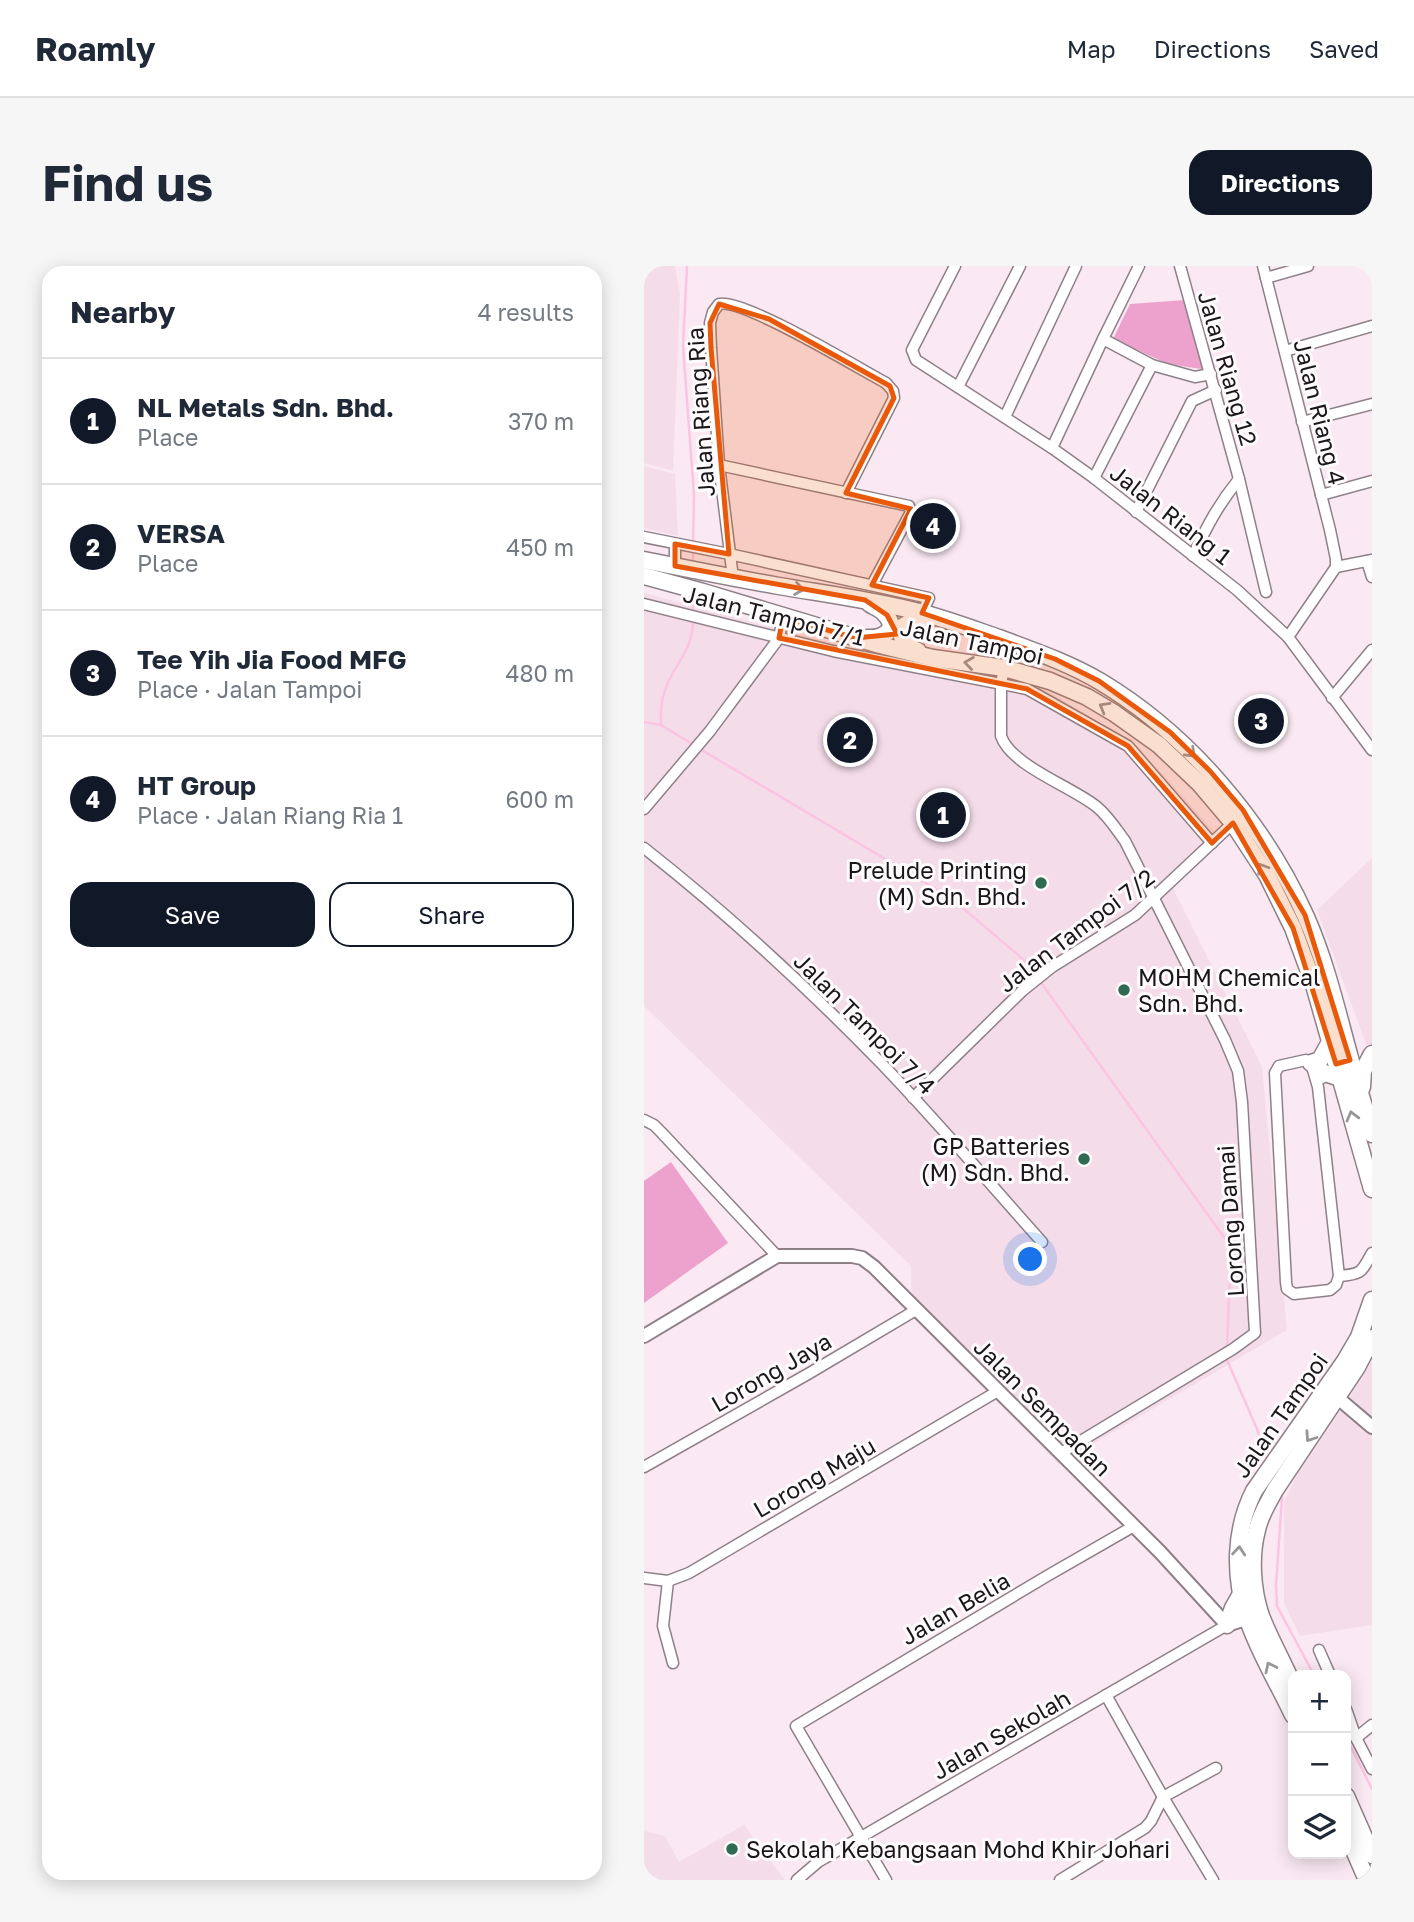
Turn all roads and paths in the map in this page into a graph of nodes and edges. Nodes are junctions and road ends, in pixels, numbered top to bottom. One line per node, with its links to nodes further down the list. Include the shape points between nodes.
1 (955, 266): 14 (street, Jalan Riang 1, via 912,350 916,360)
2 (1020, 266): 14 (street)
3 (1076, 266): 17 (street)
4 (1139, 266): 10 (street)
5 (1180, 266): 13 (street, Jalan Riang 12)
6 (1263, 266): 8 (street, Jalan Riang 4)
7 (1308, 266): 8 (street)
8 (1266, 278): 11 (street, Jalan Riang 4)
9 (1372, 326): 11 (street)
10 (1102, 339): 12 (street); 19 (street)
11 (1285, 351): 18 (street, Jalan Riang 4)
12 (1152, 365): 13 (street, via 1195,377); 21 (street)
13 (1211, 374): 15 (street, Jalan Riang 12)
14 (958, 387): 17 (street, Jalan Riang 1)
15 (1216, 390): 22 (street, Jalan Riang 12); 26 (street, via 1192,401)
16 (1372, 404): 18 (street)
17 (1005, 417): 19 (street, Jalan Riang 1)
18 (1302, 422): 25 (street, Jalan Riang 4)
19 (1052, 447): 21 (street, Jalan Riang 1)
20 (719, 465): 24 (street); 24 (street, Jalan Riang Ria, via 710,323 713,312 725,302 769,319 893,391 894,398); 29 (street, Jalan Riang Ria)
21 (1094, 478): 26 (street, Jalan Riang 1)
22 (1239, 480): 30 (street, Jalan Riang 12, via 1213,514); 39 (street, Jalan Riang 12)
23 (1372, 481): 25 (street)
24 (846, 493): 38 (street, via 911,509)
25 (1321, 495): 33 (street, Jalan Riang 4)
26 (1136, 512): 30 (street, Jalan Riang 1)
27 (644, 537): 28 (street)
28 (681, 545): 29 (street); 34 (street)
29 (730, 554): 37 (street, Jalan Riang Ria); 38 (street)
30 (1193, 556): 45 (street, Jalan Riang 1)
31 (644, 560): 34 (main road, Jalan Tampoi)
32 (1370, 560): 33 (street); 36 (street)
33 (1336, 567): 45 (street)
34 (688, 569): 37 (main road, Jalan Tampoi)
35 (644, 576): 43 (main road, Jalan Tampoi)
36 (1372, 577)
37 (733, 578): 40 (main road, Jalan Tampoi, one-way to 40)
38 (872, 585): 42 (street, via 929,598)
39 (1266, 592)
40 (865, 600): 42 (main road, Jalan Tampoi); 47 (main road, via 887,615 890,629 881,637)
41 (644, 604): 46 (street, Jalan Tampoi 7/1)
42 (922, 613): 44 (main road, Jalan Tampoi)
43 (783, 617): 46 (street); 47 (main road, Jalan Tampoi)
44 (946, 621): 50 (main road, via 914,620 902,627 901,636 908,647); 59 (main road, Jalan Tampoi, one-way to 59, via 1055,659 1100,681 1170,732 1210,771 1243,810 1305,915)
45 (1288, 637): 52 (street, Jalan Riang 1)
46 (779, 638): 49 (street, Jalan Tampoi 7/1); 54 (street)
47 (858, 639): 49 (street); 50 (main road, Jalan Tampoi)
48 (1372, 650): 52 (street)
49 (852, 655): 51 (street, Jalan Tampoi 7/1)
50 (933, 658): 51 (main road, Jalan Tampoi, one-way to 50)
51 (1003, 676): 55 (main road, Jalan Tampoi, one-way to 51, via 1159,744 1114,713 1050,681); 56 (street, Jalan Tampoi 7/1, via 1128,746); 58 (street, via 1003,743 1015,756 1111,821)
52 (1332, 698): 53 (street, Jalan Riang 1)
53 (1372, 750)
54 (644, 808)
55 (1233, 824): 56 (street, Jalan Tampoi 7/2); 60 (main road, Jalan Tampoi, one-way to 55, via 1293,928 1267,875)
56 (1212, 843): 58 (street, Jalan Tampoi 7/2)
57 (644, 848): 64 (street, Jalan Tampoi 7/4, via 751,938)
58 (1154, 897): 64 (street, Jalan Tampoi 7/2, via 1135,915 1022,991); 80 (street, Lorong Damai, via 1238,1072 1256,1328 1233,1349)
59 (1343, 1031): 61 (main road, via 1352,1044); 62 (main road, Jalan Tampoi)
60 (1330, 1042): 62 (main road, Jalan Tampoi); 63 (main road)
61 (1372, 1050): 62 (street); 65 (main road, via 1362,1075)
62 (1342, 1067): 63 (main road); 65 (main road, Jalan Tampoi); 68 (main road, Jalan Tampoi, one-way to 62)
63 (1316, 1076): 72 (street); 72 (street, via 1306,1060 1279,1066 1276,1073 1287,1289 1294,1293 1330,1290)
64 (913, 1098): 69 (street, Jalan Tampoi 7/4)
65 (1363, 1099): 67 (main road, Jalan Tampoi)
66 (644, 1120): 71 (street, via 661,1132)
67 (1372, 1134)
68 (1372, 1189)
69 (1042, 1242)
70 (1372, 1253): 72 (street, via 1362,1271)
71 (777, 1256): 74 (street, Jalan Sempadan, via 862,1258); 75 (street)
72 (1339, 1276)
73 (1372, 1300): 78 (main road, Jalan Tampoi)
74 (916, 1310): 77 (street, Jalan Sempadan); 81 (street, Lorong Jaya)
75 (644, 1336)
76 (1372, 1338): 78 (main road, Jalan Tampoi, via 1357,1367)
77 (998, 1391): 80 (street, Jalan Sempadan); 84 (street, Lorong Maju)
78 (1331, 1392): 79 (street); 85 (main road, Jalan Tampoi, one-way to 78, via 1237,1569 1245,1509 1271,1467); 86 (main road, Jalan Tampoi, one-way to 86, via 1257,1530)
79 (1372, 1427)
80 (1061, 1453): 82 (street, Jalan Sempadan)
81 (644, 1467)
82 (1134, 1526): 87 (street, Jalan Sempadan); 101 (street, Jalan Belia, via 796,1726)
83 (644, 1578): 84 (street)
84 (668, 1581): 89 (street, via 663,1626)
85 (1241, 1594): 86 (main road, Jalan Tampoi); 87 (main road)
86 (1254, 1617): 87 (street); 91 (main road, Jalan Tampoi); 93 (main road, Jalan Tampoi, one-way to 86)
87 (1227, 1625): 92 (street, Jalan Sekolah)
88 (1319, 1650): 90 (street)
89 (673, 1662)
90 (1328, 1670)
91 (1288, 1676)
92 (1106, 1695): 99 (street); 101 (street, Jalan Sekolah)
93 (1288, 1702)
94 (1351, 1724): 96 (street)
95 (1372, 1725): 96 (street)
96 (1356, 1738): 98 (street)
97 (1216, 1768): 99 (street)
98 (1372, 1769)
99 (1163, 1797): 106 (street, via 1144,1828); 107 (street)
100 (1351, 1807): 103 (main road)
101 (861, 1837): 104 (street, Jalan Sekolah); 105 (street)
102 (1351, 1843): 108 (main road)
103 (1372, 1855)
104 (797, 1880)
105 (886, 1880)
106 (1060, 1880)
107 (1213, 1880)
108 (1367, 1880)

